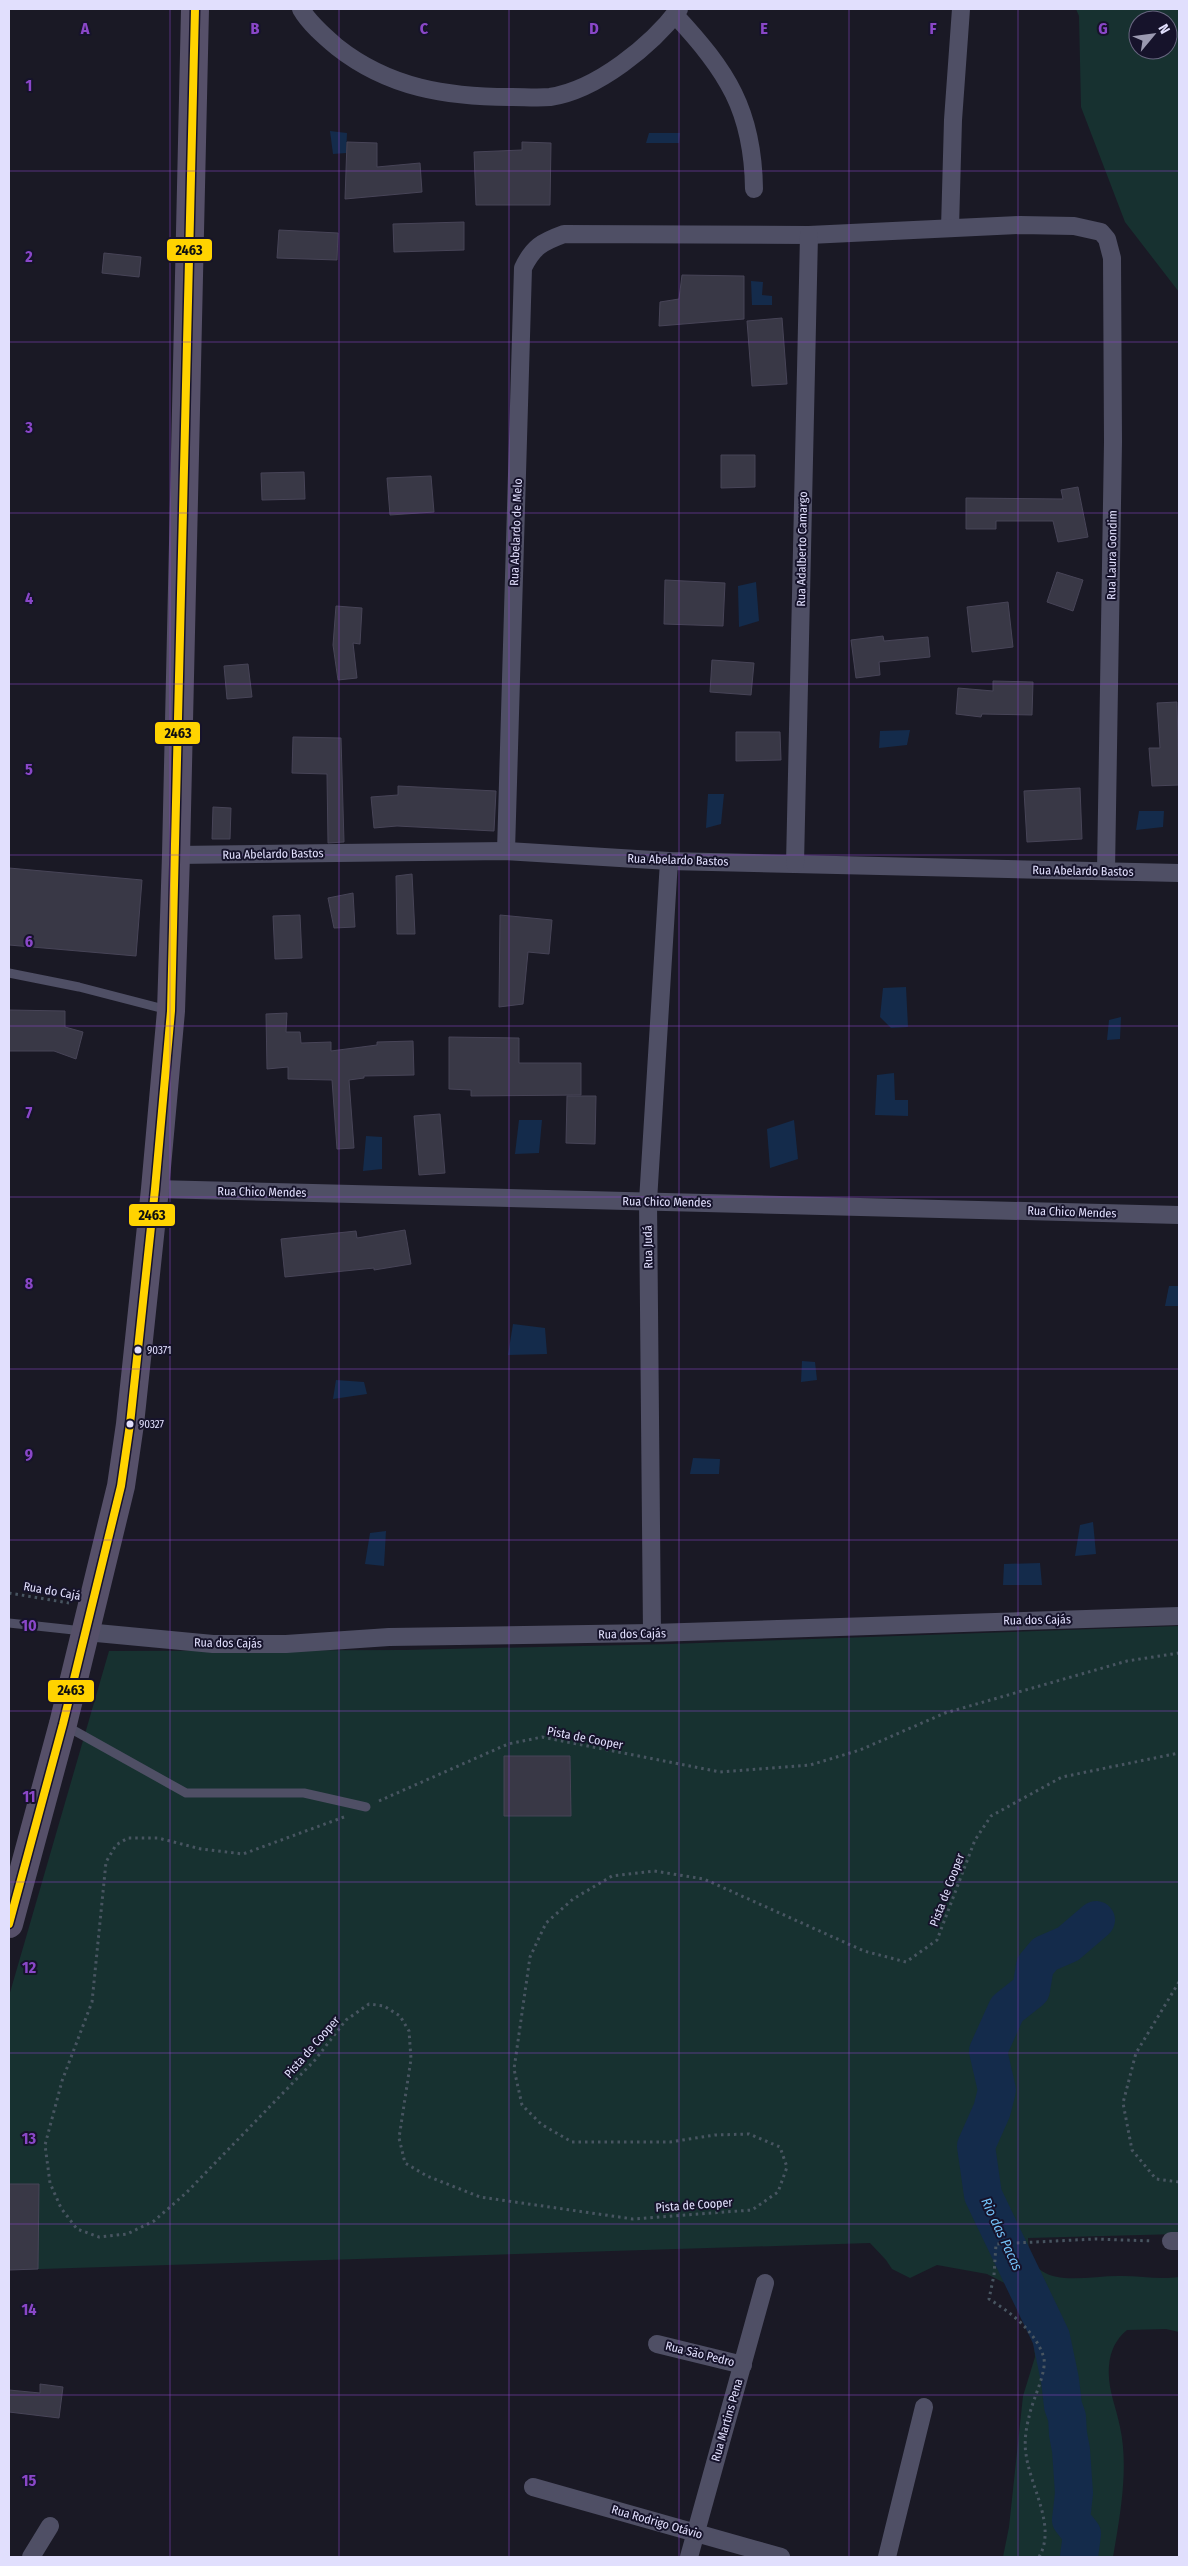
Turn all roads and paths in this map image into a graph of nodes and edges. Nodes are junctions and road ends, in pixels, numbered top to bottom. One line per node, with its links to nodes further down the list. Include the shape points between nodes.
1 (195, 9): 9 (main road)
2 (301, 9): 4 (street, via 328,40 359,64 416,88 468,96 550,97 610,73 665,27)
3 (961, 9): 6 (street)
4 (677, 12): 5 (street, via 709,51 732,91 747,126)
5 (754, 189)
6 (950, 228): 7 (street); 12 (street, Rua Laura Gondim, via 1074,226 1101,232 1107,239 1112,258 1113,425)
7 (808, 234): 8 (street, Rua Abelardo de Melo, via 564,234 531,252 523,268); 11 (street, Rua Adalberto Camargo)
8 (506, 851): 9 (street, Rua Abelardo Bastos); 10 (street, Rua Abelardo Bastos)
9 (176, 855): 15 (main road)
10 (669, 861): 11 (street, Rua Abelardo Bastos); 17 (street, Rua Judá)
11 (795, 864): 12 (street, Rua Abelardo Bastos)
12 (1106, 872): 13 (street, Rua Abelardo Bastos)
13 (1179, 873)
14 (9, 973): 15 (lane, via 80,987)
15 (171, 1011): 16 (main road)
16 (155, 1189): 17 (street, Rua Chico Mendes); 21 (main road, via 130,1424 120,1486)
17 (648, 1201): 18 (street, Rua Chico Mendes); 23 (street, Rua Judá)
18 (1179, 1215)
19 (9, 1593): 21 (path, Rua do Cajá)
20 (1179, 1616): 23 (street, Rua dos Cajás)
21 (89, 1619): 22 (lane); 23 (street, Rua dos Cajás, via 213,1644); 25 (main road)
22 (9, 1623)
23 (652, 1633)
24 (1179, 1653): 27 (path, Pista de Cooper, via 1127,1661 945,1713 860,1750 810,1765 720,1772 542,1737 508,1744 471,1758)
25 (63, 1724): 27 (lane, via 186,1793 304,1793); 28 (main road)
26 (1179, 1753): 27 (path, Pista de Cooper, via 1062,1776 990,1816 975,1840 937,1940 906,1962 864,1950 704,1879 654,1871 612,1876 573,1899 546,1924 530,1957 514,2069 522,2105 540,2124 572,2142 670,2142 749,2134 780,2146 787,2167 778,2192 752,2210 633,2218 480,2197 427,2176 405,2163 399,2138 411,2059 409,2031 400,2016 384,2006 369,2004 346,2020 315,2060 186,2193 154,2221 127,2234 99,2237 77,2229 61,2208 50,2183 45,2146 62,2081 92,2002 106,1862 116,1845 128,1838 158,1838 200,1849 243,1854)
27 (366, 1806)
28 (9, 1924)
29 (1179, 1982): 30 (path, via 1136,2053 1124,2103 1132,2150 1156,2179)
30 (1179, 2182)
31 (1175, 2241): 43 (path, via 1095,2238 996,2244 989,2299 1012,2314 1028,2332 1043,2354 1046,2365 1028,2418 1025,2453 1042,2511 1046,2538)
32 (765, 2282): 34 (street, Rua Martins Pena)
33 (657, 2344): 34 (street, Rua São Pedro)
34 (743, 2365): 38 (street, Rua Martins Pena)
35 (924, 2407): 42 (street)
36 (533, 2487): 38 (street, Rua Rodrigo Otávio)
37 (50, 2526): 39 (street)
38 (694, 2533): 40 (street, Rua Martins Pena); 41 (street, Rua Rodrigo Otávio)
39 (31, 2557)
40 (688, 2557)
41 (781, 2557)
42 (887, 2557)
43 (1039, 2557)

